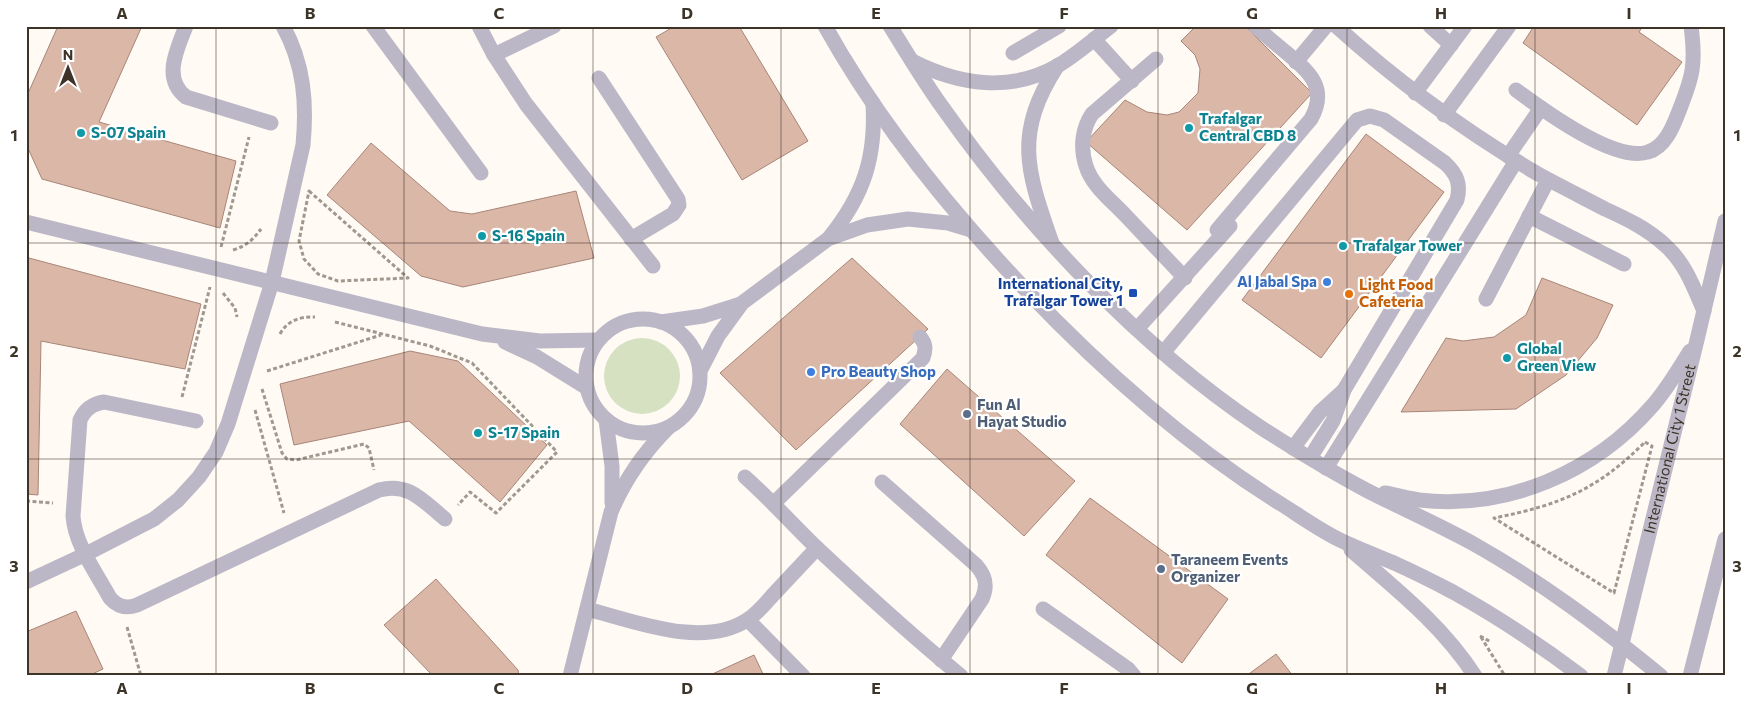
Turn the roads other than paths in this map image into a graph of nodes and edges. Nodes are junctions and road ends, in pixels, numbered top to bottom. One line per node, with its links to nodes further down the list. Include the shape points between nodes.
1 (186, 26): 32 (street, via 172,76 179,92 186,97)
2 (283, 26): 48 (street, via 298,59 305,124)
3 (373, 26): 34 (street)
4 (480, 26): 20 (street)
5 (554, 26): 20 (street)
6 (825, 26): 29 (street)
7 (890, 26): 22 (street)
8 (1059, 26): 19 (street)
9 (1111, 26): 18 (street)
10 (1255, 26): 23 (street)
11 (1326, 26): 23 (street)
12 (1430, 26): 17 (street)
13 (1477, 26): 17 (street)
14 (1509, 26): 31 (street)
15 (1691, 26): 30 (street, via 1694,59 1690,83 1674,123 1656,148 1639,154 1621,152)
16 (1344, 29): 28 (street, via 1389,73)
17 (1459, 35): 28 (street)
18 (1094, 39): 24 (street); 26 (street)
19 (1014, 53)
20 (494, 55): 42 (street, via 526,104)
21 (1156, 59): 26 (street)
22 (912, 61): 24 (street, via 957,79 983,82 1009,82); 44 (street, via 976,154)
23 (1296, 62): 41 (street, via 1307,70 1317,89 1316,110)
24 (1058, 65): 44 (street, via 1036,107 1028,153 1031,177)
25 (599, 78): 42 (street, via 678,199 679,205 673,214)
26 (1132, 81): 47 (street, via 1092,114 1083,143 1086,167 1099,188)
27 (1516, 90): 30 (street)
28 (1415, 93): 31 (street)
29 (873, 103): 40 (street, via 921,171); 43 (street, via 874,136 866,176 844,220)
30 (1540, 108): 33 (street)
31 (1444, 115): 33 (street)
32 (271, 123)
33 (1512, 159): 36 (street); 67 (street)
34 (481, 173)
35 (1276, 175): 47 (street)
36 (1548, 180): 37 (street); 51 (street, via 1656,236 1679,261)
37 (1529, 216): 45 (street); 49 (street)
38 (1725, 221): 51 (street, International City 1 Street)
39 (26, 222): 48 (street)
40 (968, 229): 43 (street, via 908,219 867,225); 74 (street, via 1062,328 1158,415 1221,464)
41 (1217, 230)
42 (631, 239): 46 (street)
43 (828, 239): 50 (street)
44 (1052, 243): 53 (street)
45 (1624, 264)
46 (652, 266)
47 (1185, 278): 53 (street)
48 (272, 282): 54 (street); 77 (street, via 228,424 216,452 199,477 178,500 154,518)
49 (1486, 298)
50 (742, 304): 52 (street, via 703,316); 59 (street, via 718,336)
51 (1704, 311): 57 (street, International City 1 Street)
52 (662, 322): 56 (street, via 627,321 611,328); 59 (street, via 688,341)
53 (1137, 329): 58 (street)
54 (482, 334): 56 (street, via 540,342); 60 (street, via 537,357)
55 (920, 336): 71 (street, via 926,349 923,358)
56 (598, 340): 60 (street, via 585,371)
57 (1697, 340): 70 (street, via 1670,382 1636,423 1595,457 1547,482 1504,495 1468,501 1419,500); 82 (street, International City 1 Street)
58 (1163, 353): 61 (street, via 1352,125 1364,117 1377,117 1451,169 1459,184 1459,192 1458,200); 65 (street, via 1227,404)
59 (700, 371): 64 (street, via 699,388 693,404)
60 (587, 388): 62 (street, via 594,406)
61 (1344, 390): 65 (street, via 1320,412); 66 (street, via 1333,421)
62 (606, 420): 64 (street, via 620,429 637,433 654,432); 72 (street, via 612,466)
63 (196, 422): 77 (street, via 112,403 96,403 89,407 80,420 73,504 73,526)
64 (670, 426): 72 (street, via 635,466)
65 (1294, 448): 66 (street)
66 (1310, 458): 67 (street)
67 (1326, 468): 70 (street)
68 (745, 477): 71 (street)
69 (882, 482): 83 (street, via 983,572 986,590 982,600)
70 (1366, 490): 82 (street, via 1472,543 1524,574)
71 (774, 503): 76 (street)
72 (611, 512): 79 (street)
73 (445, 519): 77 (street, via 413,493 396,488 379,490 130,608 115,604 110,598)
74 (1338, 539): 88 (street, via 1417,606 1442,632); 89 (street, via 1452,592 1506,624)
75 (1725, 539): 92 (street)
76 (816, 548): 81 (street); 83 (street)
77 (86, 554): 78 (street)
78 (26, 582)
79 (587, 609): 81 (street, via 694,633 732,628); 84 (street)
80 (1043, 609): 87 (street)
81 (748, 620): 85 (street)
82 (1622, 644): 90 (street, International City 1 Street); 91 (street)
83 (942, 660): 86 (street)
84 (570, 676)
85 (803, 676)
86 (961, 676)
87 (1134, 676)
88 (1475, 676)
89 (1581, 676)
90 (1614, 676)
91 (1660, 676)
92 (1690, 676)

